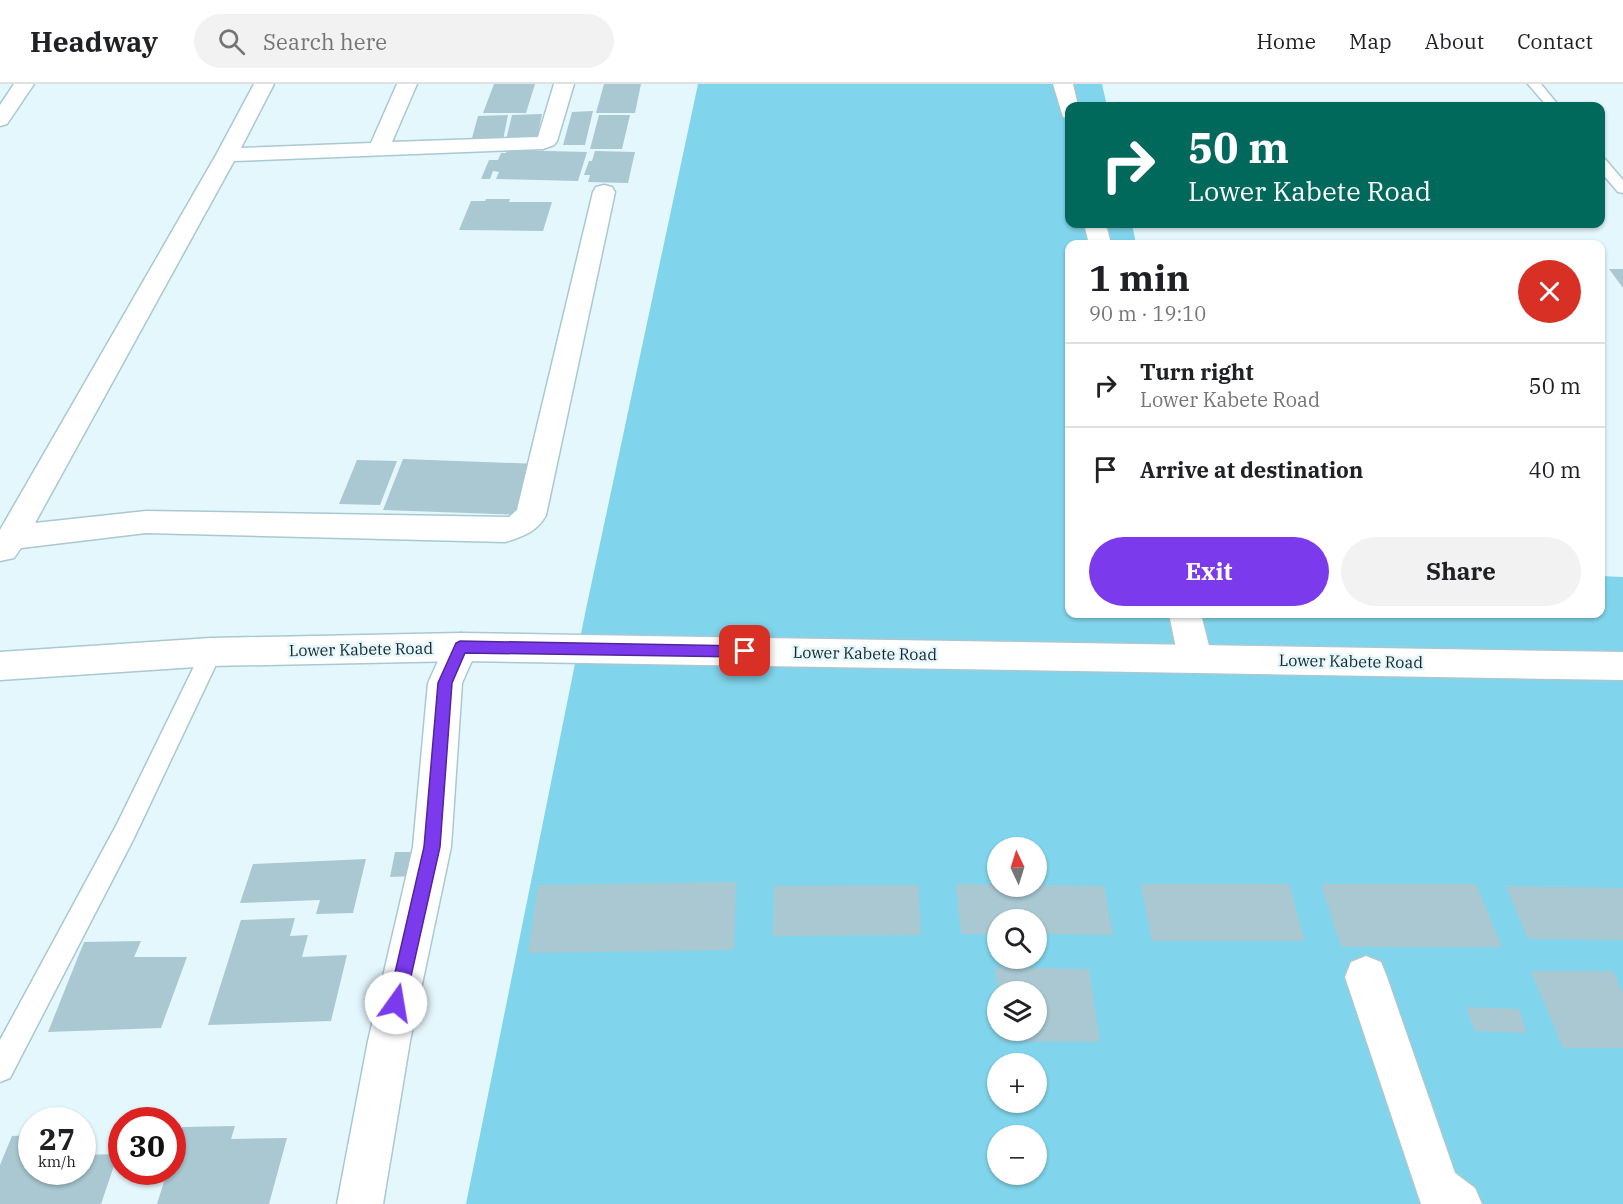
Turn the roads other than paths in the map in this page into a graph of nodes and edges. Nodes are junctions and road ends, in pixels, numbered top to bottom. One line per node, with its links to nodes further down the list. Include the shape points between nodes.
1 (24, 84): 9 (street)
2 (264, 84): 11 (street)
3 (407, 84): 10 (street)
4 (564, 84): 10 (street, via 545,142)
5 (1063, 84): 7 (street)
6 (1534, 84): 8 (lane)
7 (1067, 102)
8 (1550, 102)
9 (0, 120)
10 (379, 149): 11 (street)
11 (227, 155): 15 (street)
12 (1605, 168): 13 (lane)
13 (1623, 189)
14 (604, 192): 15 (street, via 531,515 519,525 506,530 146,522)
15 (6, 545)
16 (1186, 618): 19 (street)
17 (460, 647): 18 (street, Lower Kabete Road); 19 (street, Lower Kabete Road); 24 (street, via 445,683 432,847 387,1051)
18 (212, 652): 20 (street, Lower Kabete Road); 23 (lane, via 125,832)
19 (1195, 658): 21 (street, Lower Kabete Road)
20 (0, 666)
21 (1623, 666)
22 (1366, 977): 25 (street, via 1437,1188)
23 (0, 1068)
24 (360, 1204)
25 (1459, 1204)

